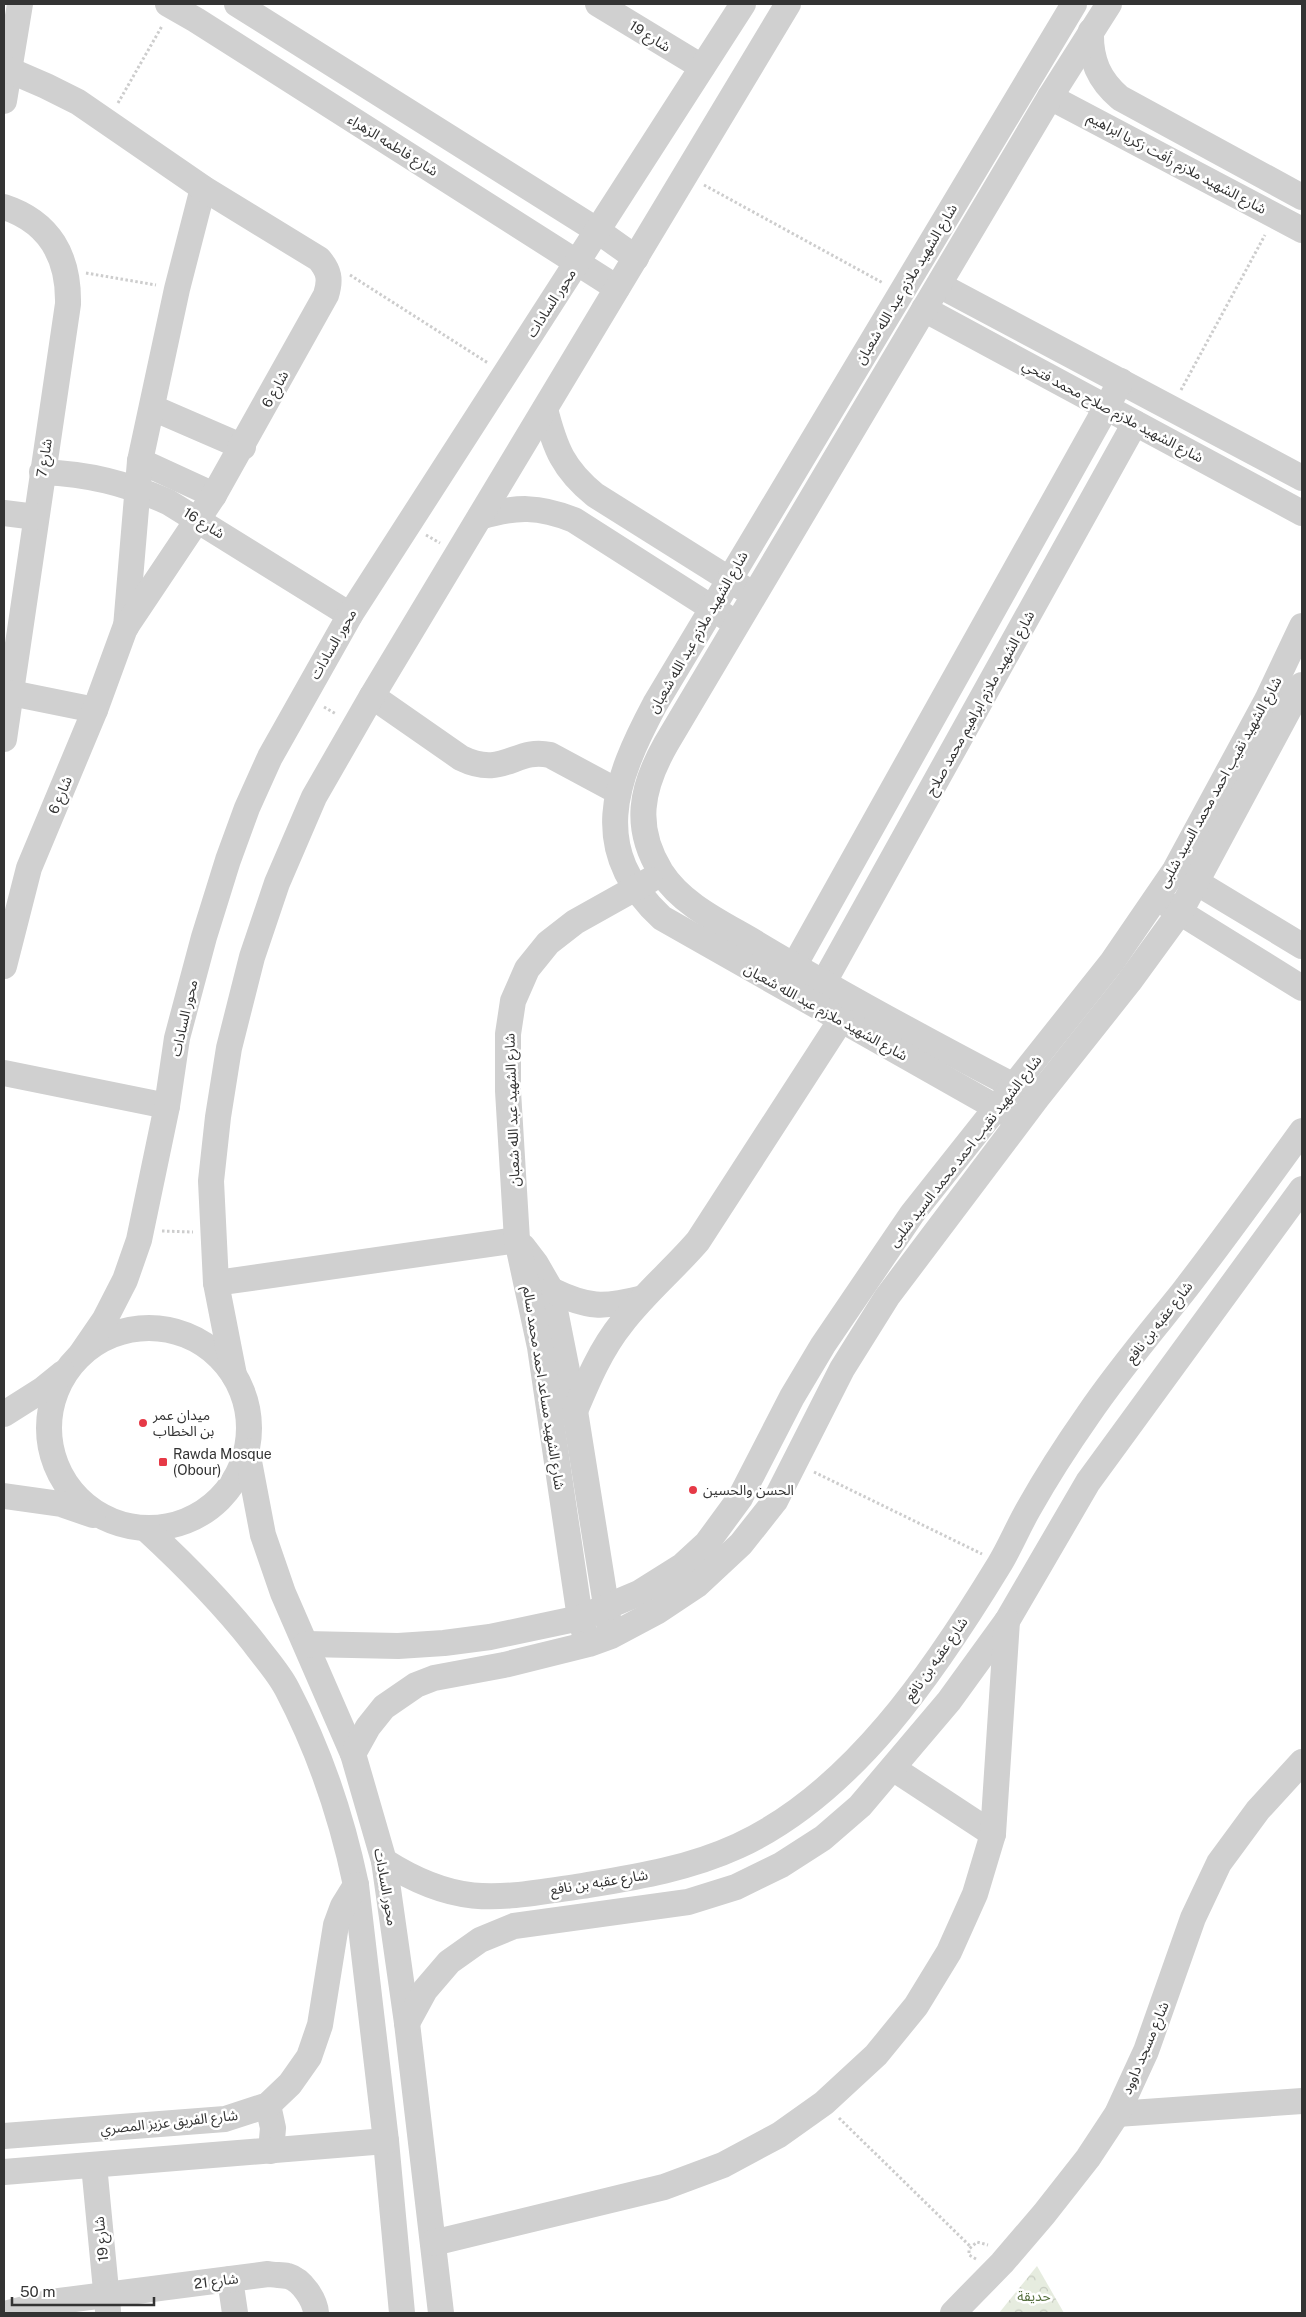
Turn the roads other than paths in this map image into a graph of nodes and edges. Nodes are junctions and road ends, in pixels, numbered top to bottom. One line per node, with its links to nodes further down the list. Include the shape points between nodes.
1 (20, 4): 11 (street)
2 (237, 4): 18 (street)
3 (598, 4): 10 (street, شارع 19)
4 (743, 4): 10 (street, محور السادات)
5 (788, 4): 19 (street)
6 (1074, 4): 40 (street, شارع الشهيد ملازم عبد الله شعبان)
7 (1109, 4): 9 (street, شارع الشهيد ملازم عبد الله شعبان)
8 (171, 5): 20 (street, شارع فاطمه الزهراء)
9 (1091, 31): 12 (street, شارع الشهيد ملازم عبد الله شعبان); 15 (street, شارع الشهيد ملازم رأفت زكريا ابراهيم, via 1096,69 1120,98)
10 (702, 67): 18 (street, محور السادات)
11 (9, 70): 13 (street); 14 (street, via 46,86 108,121)
12 (1050, 97): 17 (street, شارع الشهيد ملازم رأفت زكريا ابراهيم); 21 (street, شارع الشهيد ملازم عبد الله شعبان)
13 (4, 101)
14 (203, 188): 25 (street, شارع 6, via 177,288); 29 (street, شارع 6, via 319,258 327,269 330,282 326,295)
15 (1302, 197)
16 (4, 208): 31 (street, شارع 7, via 37,224 50,238 66,269 68,304)
17 (1302, 230)
18 (598, 231): 19 (street); 20 (street, محور السادات)
19 (636, 258): 22 (street)
20 (578, 262): 22 (street, شارع فاطمه الزهراء); 43 (street, محور السادات)
21 (938, 285): 23 (street, شارع الشهيد ملازم عبد الله شعبان); 24 (street)
22 (618, 288): 26 (street)
23 (924, 310): 27 (street, شارع الشهيد ملازم صلاح محمد فتحي); 41 (street, شارع الشهيد ملازم عبد الله شعبان)
24 (1121, 381): 27 (street); 32 (street)
25 (153, 408): 29 (street); 30 (street, شارع 6)
26 (545, 408): 38 (street); 40 (street, via 561,458 576,479 595,495)
27 (1107, 408): 28 (street, شارع الشهيد ملازم صلاح محمد فتحي); 61 (street)
28 (1135, 423): 36 (street, شارع الشهيد ملازم صلاح محمد فتحي); 62 (street, شارع الشهيد ملازم ابراهيم محمد صلاح)
29 (242, 447): 34 (street, شارع 6)
30 (140, 461): 33 (street, شارع 6); 34 (street)
31 (42, 472): 33 (street, شارع 16, via 74,473); 37 (street, شارع 7)
32 (1302, 478)
33 (136, 488): 39 (street, شارع 16); 47 (street, شارع 6)
34 (214, 495): 39 (street, شارع 6)
35 (4, 513): 37 (street)
36 (1302, 513)
37 (36, 517): 44 (street, شارع 7)
38 (480, 517): 42 (street, via 503,510 527,508 551,511 574,520); 50 (street)
39 (198, 520): 43 (street, شارع 16); 47 (street, شارع 6)
40 (729, 580): 41 (street); 42 (street, شارع الشهيد ملازم عبد الله شعبان)
41 (754, 595): 45 (street, شارع الشهيد ملازم عبد الله شعبان)
42 (711, 608): 45 (street); 53 (street, شارع الشهيد ملازم عبد الله شعبان, via 634,744)
43 (350, 615): 67 (street, محور السادات, via 270,757 247,808 228,860 177,1038)
44 (12, 621): 49 (street, شارع 7)
45 (737, 624): 54 (street, شارع الشهيد ملازم عبد الله شعبان, via 652,769 646,787 645,832)
46 (1302, 626): 55 (street, شارع الشهيد نقيب احمد محمد السيد شلبى)
47 (126, 628): 51 (street, شارع 6)
48 (1302, 685): 55 (street, شارع الشهيد نقيب احمد محمد السيد شلبى)
49 (11, 693): 51 (street); 52 (street, شارع 7)
50 (372, 696): 53 (street, via 474,764 502,764 540,753 550,755); 72 (street, via 314,797 277,883 252,957 229,1048 218,1117 212,1181)
51 (95, 710): 60 (street, شارع 6, via 29,868)
52 (4, 739)
53 (617, 791): 56 (street, شارع الشهيد ملازم عبد الله شعبان, via 614,824 618,850)
54 (661, 873): 56 (street, شارع الشهيد عبد الله شعبان); 61 (street, شارع الشهيد ملازم عبد الله شعبان, via 694,906)
55 (1186, 876): 57 (street, شارع الشهيد نقيب احمد محمد السيد شلبى); 58 (street, شارع الشهيد نقيب احمد محمد السيد شلبى); 59 (street)
56 (635, 888): 64 (street, شارع الشهيد ملازم عبد الله شعبان, via 652,909 679,929); 71 (street, شارع الشهيد عبد الله شعبان, via 575,922 548,943 527,969 513,1001 508,1034 508,1091)
57 (1156, 898): 58 (street); 66 (street, شارع الشهيد نقيب احمد محمد السيد شلبى)
58 (1180, 912): 63 (street); 66 (street, شارع الشهيد نقيب احمد محمد السيد شلبى, via 1129,982)
59 (1302, 946)
60 (4, 966)
61 (794, 966): 62 (street, شارع الشهيد ملازم عبد الله شعبان)
62 (824, 982): 66 (street, شارع الشهيد ملازم عبد الله شعبان)
63 (1302, 988)
64 (841, 1020): 68 (street, شارع الشهيد ملازم عبد الله شعبان); 74 (street, via 698,1241)
65 (4, 1073): 67 (street)
66 (1026, 1092): 68 (street, شارع الشهيد نقيب احمد محمد السيد شلبى)
67 (167, 1106): 75 (street, محور السادات, via 141,1231 125,1280 105,1319)
68 (1008, 1115): 83 (street, شارع الشهيد نقيب احمد محمد السيد شلبى, via 912,1214 792,1397 740,1498 713,1536 682,1566); 86 (street, شارع الشهيد نقيب احمد محمد السيد شلبى, via 842,1369 775,1501 741,1544 697,1585 658,1612)
69 (1302, 1131): 92 (street, شارع عقبه بن نافع, via 1238,1220 1096,1403 1039,1491 1001,1563 927,1676 826,1789 784,1820 739,1846 691,1865 641,1877 499,1898 438,1890 409,1878)
70 (1302, 1189): 85 (street, via 1088,1482)
71 (517, 1240): 72 (street); 73 (street, شارع الشهيد مساعد احمد محمد سالم); 84 (street, شارع الشهيد مساعد احمد محمد سالم, via 540,1347)
72 (216, 1283): 76 (street)
73 (551, 1290): 74 (street, via 576,1302 598,1305); 77 (street, شارع الشهيد مساعد احمد محمد سالم)
74 (643, 1298): 77 (street, via 603,1350)
75 (74, 1362): 76 (street, via 110,1335 145,1327 180,1332 211,1349); 78 (street, via 42,1390); 81 (street, via 52,1401 48,1436 62,1477 78,1499)
76 (234, 1375): 79 (street, via 245,1399 248,1416)
77 (575, 1411): 83 (street, شارع الشهيد مساعد احمد محمد سالم)
78 (4, 1414)
79 (247, 1451): 82 (street, via 236,1476 220,1498 198,1515 172,1525); 87 (street, محور السادات, via 263,1535 283,1593)
80 (4, 1496): 81 (street, via 61,1504)
81 (106, 1519): 82 (street)
82 (145, 1528): 93 (street, محور السادات, via 190,1569 239,1624 286,1688 335,1805)
83 (607, 1608): 84 (street, شارع الشهيد نقيب احمد محمد السيد شلبى); 86 (street, شارع الشهيد مساعد احمد محمد سالم)
84 (580, 1618): 86 (street, شارع الشهيد مساعد احمد محمد سالم); 87 (street, شارع الشهيد نقيب احمد محمد السيد شلبى, via 499,1636 444,1643 380,1646)
85 (1007, 1621): 90 (street, via 949,1701); 91 (street)
86 (600, 1640): 88 (street, شارع الشهيد نقيب احمد محمد السيد شلبى, via 504,1665 434,1678 416,1685 384,1708 368,1727)
87 (306, 1644): 88 (street, محور السادات)
88 (353, 1754): 92 (street, محور السادات)
89 (1302, 1762): 97 (street, شارع مسجد داوود, via 1258,1810 1219,1863 1193,1918 1149,2042)
90 (894, 1768): 91 (street); 94 (street, via 860,1806 823,1838 781,1866 736,1886 688,1902 514,1926 480,1940 449,1962 425,1990)
91 (993, 1834): 103 (street, via 972,1903 949,1952 916,2006 876,2055 824,2103 779,2135 723,2165 664,2187)
92 (384, 1861): 94 (street, محور السادات)
93 (356, 1885): 96 (street, شارع الفريق عزيز المصري, via 336,1925 320,2025 309,2057 290,2084); 99 (street, محور السادات)
94 (407, 2023): 103 (street, محور السادات)
95 (1302, 2101): 97 (street)
96 (268, 2105): 98 (street, شارع الفريق عزيز المصري, via 218,2120); 100 (street, via 273,2128)
97 (1117, 2114): 111 (street, شارع مسجد داوود, via 1088,2158 1044,2214)
98 (4, 2136)
99 (386, 2141): 100 (street); 109 (street, محور السادات)
100 (271, 2151): 101 (street)
101 (94, 2165): 102 (street); 105 (street, شارع 19)
102 (4, 2172)
103 (433, 2243): 110 (street, محور السادات)
104 (230, 2279): 105 (street, شارع 21); 107 (street); 108 (street, شارع 21, via 268,2274 290,2277 306,2290)
105 (108, 2304): 106 (street, شارع 21, via 51,2302)
106 (8, 2313)
107 (235, 2313)
108 (316, 2313)
109 (402, 2313)
110 (440, 2313)
111 (953, 2313)

